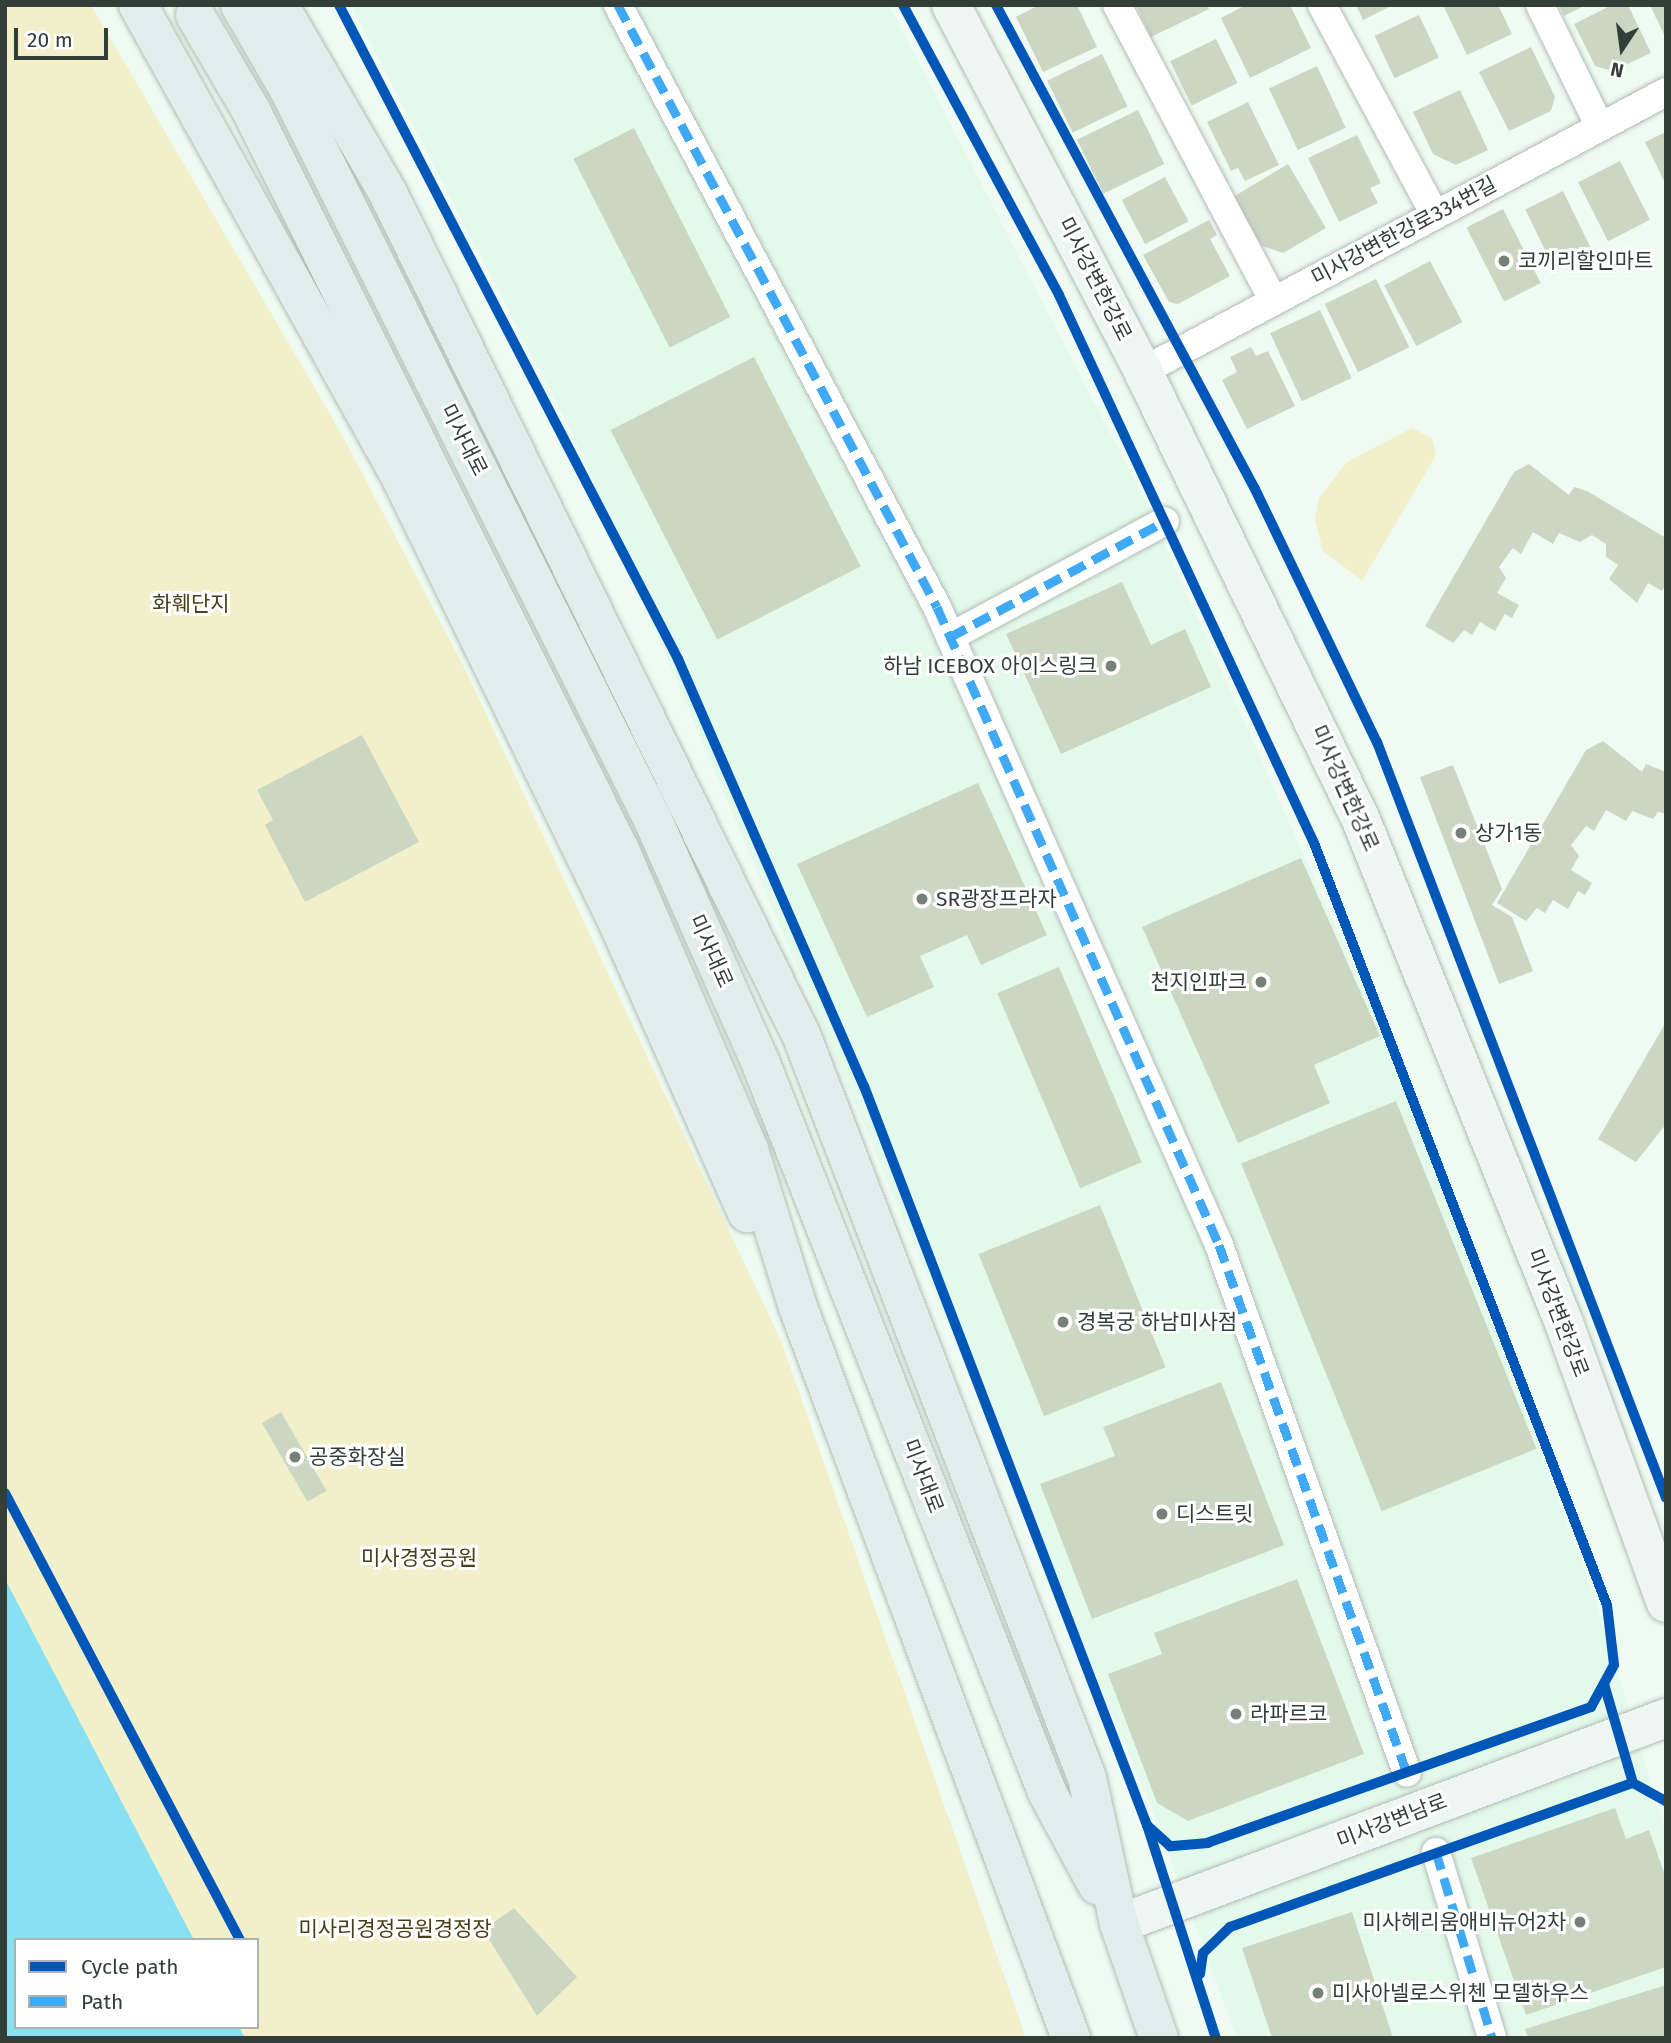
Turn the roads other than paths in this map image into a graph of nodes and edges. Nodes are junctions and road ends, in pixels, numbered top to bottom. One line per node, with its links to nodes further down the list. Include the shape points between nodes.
1 (138, 5): 10 (main road, 미사대로)
2 (240, 5): 23 (main road, 미사대로, via 289,90 653,820 760,1061 1047,1792)
3 (279, 5): 23 (main road, 미사대로, via 389,195 802,1037 1087,1778)
4 (618, 5): 17 (street, via 803,347)
5 (951, 5): 15 (street, 미사강변한강로)
6 (1117, 5): 14 (street)
7 (1322, 5): 13 (street)
8 (1540, 5): 12 (street)
9 (183, 10): 10 (main road, via 165,23); 18 (main road, 미사대로, via 252,112 620,850 749,1150)
10 (170, 64): 18 (main road, 미사대로, via 401,478 617,921 751,1222)
11 (1666, 92): 12 (street, 미사강변한강로334번길)
12 (1600, 127): 13 (street, 미사강변한강로334번길)
13 (1435, 215): 14 (street, 미사강변한강로334번길)
14 (1274, 301): 15 (street, 미사강변한강로334번길)
15 (1143, 370): 19 (street, 미사강변한강로, via 1362,820 1564,1323)
16 (1165, 521): 17 (street)
17 (950, 637): 21 (street, via 1219,1245)
18 (798, 1307): 24 (main road, 미사대로)
19 (1666, 1603)
20 (1666, 1718): 23 (street, 미사강변남로)
21 (1407, 1773)
22 (1436, 1852): 26 (street)
23 (1119, 1924): 25 (main road, 미사대로)
24 (1072, 2038)
25 (1158, 2038)
26 (1492, 2038)

